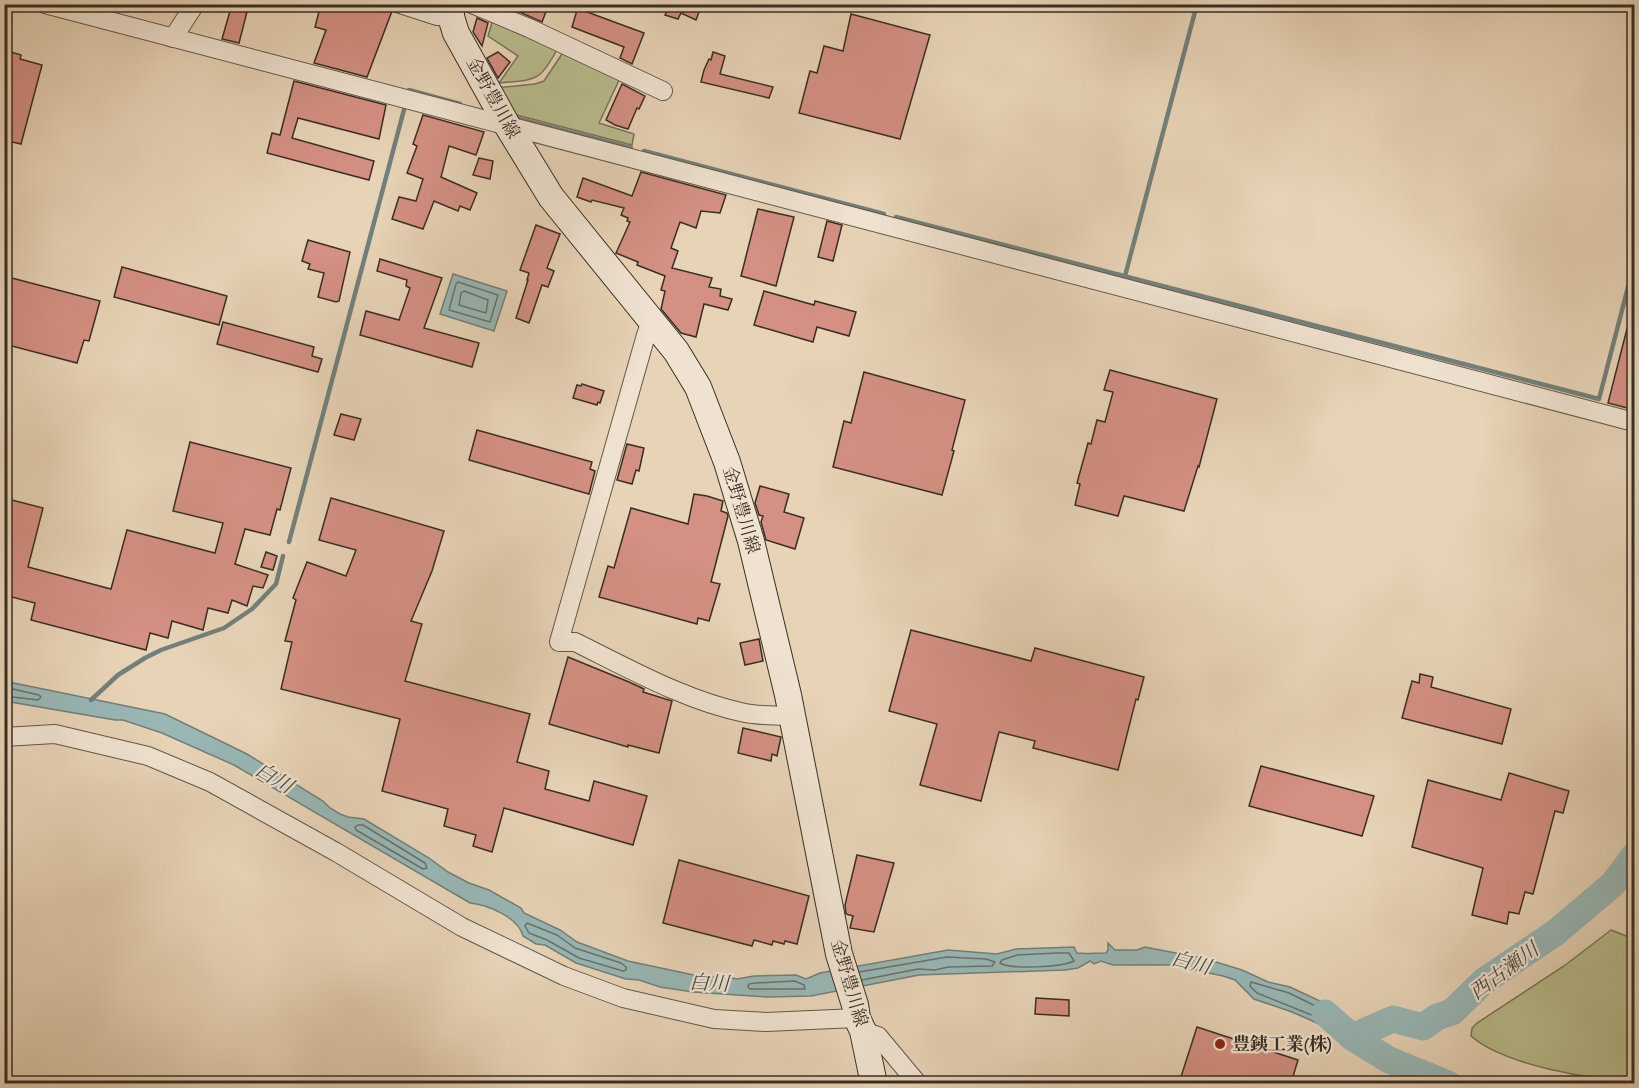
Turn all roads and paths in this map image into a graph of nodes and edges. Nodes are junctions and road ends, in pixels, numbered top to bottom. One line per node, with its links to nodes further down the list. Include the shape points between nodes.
1 (45, 4): 5 (street)
2 (195, 4): 5 (street)
3 (400, 4): 4 (street, via 436,16)
4 (458, 9): 6 (street, via 528,28); 7 (main road, 金野豊川線, via 456,33)
5 (173, 38): 7 (street)
6 (663, 92)
7 (507, 125): 8 (main road, 金野豊川線, via 551,197); 9 (street)
8 (651, 321): 10 (main road, 金野豊川線, via 698,387 727,462 751,541); 10 (street, via 559,642 575,642 668,687 722,707)
9 (1635, 422)
10 (790, 716): 12 (main road, 金野豊川線, via 839,954)
11 (4, 737): 12 (street, via 55,734 148,756 210,782 462,927 564,976 623,998 714,1019 766,1022)
12 (858, 1018): 13 (main road, 金野豊川線); 14 (street)
13 (874, 1083)
14 (918, 1083)

